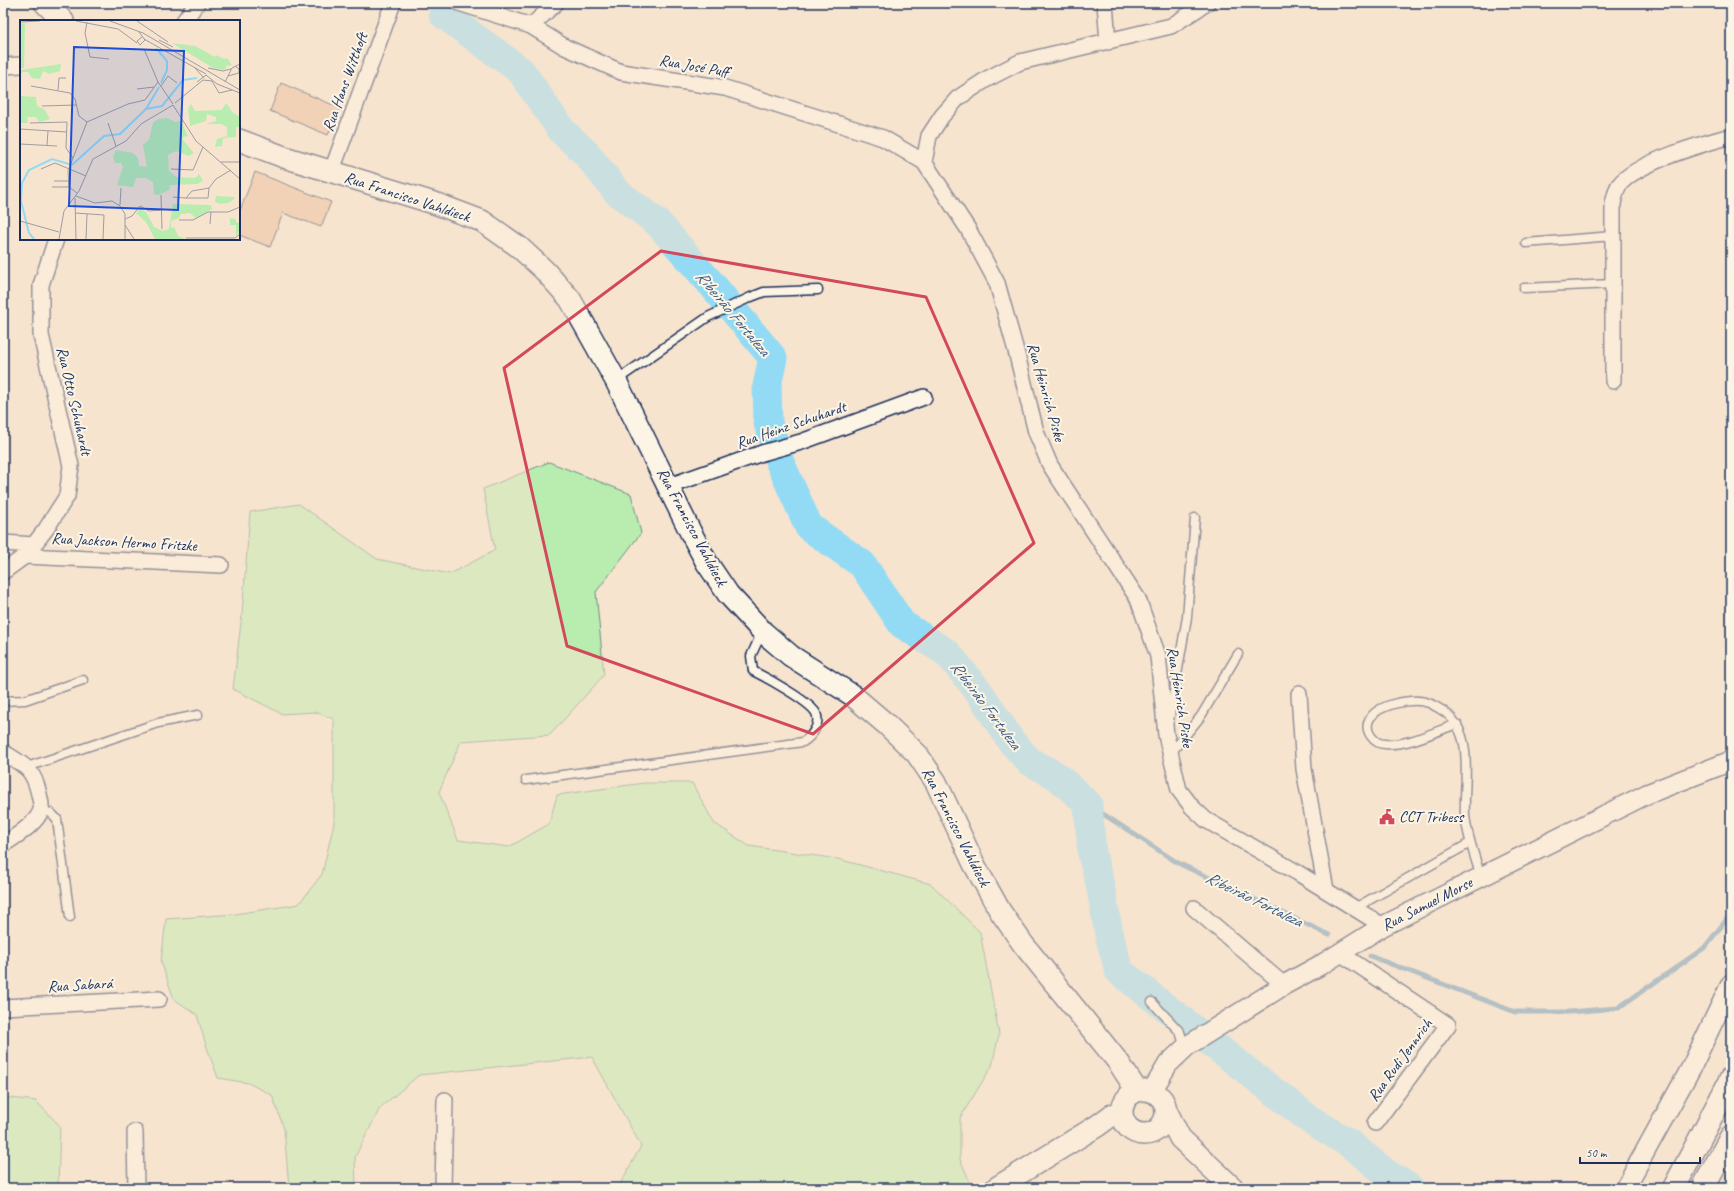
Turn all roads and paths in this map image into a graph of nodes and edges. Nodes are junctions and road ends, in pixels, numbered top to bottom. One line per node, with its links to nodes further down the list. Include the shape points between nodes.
1 (45, 3): 8 (main road)
2 (197, 3): 9 (street)
3 (393, 3): 17 (street, Rua Hans Witthoft)
4 (459, 3): 10 (street, Rua José Puff)
5 (556, 3): 10 (street)
6 (1105, 3): 11 (street)
7 (1206, 3): 11 (street, via 1171,26)
8 (62, 20)
9 (185, 20)
10 (531, 26): 16 (street, Rua José Puff, via 565,47 621,72 725,88 883,138)
11 (1108, 42): 16 (street, via 1020,62 987,79 958,98 942,116 930,136)
12 (20, 65): 13 (street)
13 (3, 66)
14 (1731, 136): 18 (street, via 1692,146 1630,175 1618,186 1614,203)
15 (240, 140): 17 (main road, Rua Francisco Vahldieck)
16 (924, 162): 40 (street, Rua Heinrich Piske, via 968,229 997,283 1036,432 1050,465 1138,599 1158,656)
17 (331, 173): 24 (main road, Rua Francisco Vahldieck, via 436,204 482,221 519,246 570,299)
18 (1613, 236): 20 (lane); 21 (street)
19 (56, 240): 30 (street, Rua Otto Schuhardt, via 41,285 41,335 70,466 67,496)
20 (1526, 243)
21 (1613, 284): 22 (lane); 25 (street)
22 (1524, 288)
23 (818, 290): 24 (lane, via 764,292 708,316)
24 (616, 381): 27 (main road, Rua Francisco Vahldieck)
25 (1613, 382)
26 (924, 397): 27 (street, Rua Heinz Schuhardt, via 802,442 762,453)
27 (669, 486): 33 (main road, Rua Francisco Vahldieck, via 707,563 728,594)
28 (1195, 518): 40 (lane, via 1187,616)
29 (3, 543): 30 (street, Rua Jackson Hermo Fritzke)
30 (29, 550): 31 (street, Rua Jackson Hermo Fritzke); 32 (street, Rua Otto Schuhardt)
31 (221, 565)
32 (3, 572)
33 (763, 632): 45 (lane, via 751,656 753,671 794,694 815,712 817,723 813,735 804,742); 63 (main road, Rua Francisco Vahldieck, via 791,656 852,695 917,754 936,782 974,864 1000,911 1023,944)
34 (1238, 654): 42 (lane, via 1201,716)
35 (83, 680): 37 (lane, via 25,700)
36 (1300, 694): 50 (street, via 1304,769)
37 (3, 701)
38 (198, 715): 44 (lane, via 158,723)
39 (1458, 724): 39 (lane, via 1422,737 1386,744 1376,742 1371,737 1368,721 1384,707 1409,700 1429,703 1448,714); 47 (lane, via 1463,738 1466,772 1465,815)
40 (1166, 735): 42 (street, Rua Heinrich Piske)
41 (3, 752): 44 (street)
42 (1171, 753): 50 (street, Rua Heinrich Piske, via 1179,790 1206,820)
43 (1731, 761): 49 (street, Rua Samuel Morse, via 1647,794)
44 (28, 767): 46 (street, via 35,778)
45 (526, 780)
46 (41, 810): 48 (street, via 31,825); 53 (lane, via 51,813 57,819)
47 (1470, 843): 49 (lane); 52 (lane)
48 (3, 845)
49 (1481, 877): 54 (street, Rua Samuel Morse)
50 (1326, 890): 52 (street, Rua Heinrich Piske)
51 (1194, 908): 57 (street)
52 (1355, 908): 54 (street, Rua Heinrich Piske)
53 (70, 917)
54 (1383, 926): 55 (street, Rua Samuel Morse)
55 (1340, 953): 57 (street, Rua Samuel Morse); 67 (street, Rua Rudi Jennrich, via 1448,1026)
56 (1731, 984): 76 (street, via 1691,1068)
57 (1284, 985): 61 (street, Rua Samuel Morse)
58 (159, 999): 60 (street, Rua Sabará)
59 (1152, 1002): 61 (lane, via 1180,1032)
60 (3, 1007)
61 (1186, 1046): 63 (street, Rua Samuel Morse)
62 (1731, 1079): 77 (highway)
63 (1144, 1091): 65 (main road, Rua Francisco Vahldieck, via 1161,1098); 66 (main road, via 1126,1099 1123,1105)
64 (445, 1100): 73 (street)
65 (1166, 1110): 69 (main road, via 1161,1125); 71 (main road, Rua Francisco Vahldieck)
66 (1126, 1120): 69 (main road, via 1140,1133); 74 (main road, via 1097,1126)
67 (1376, 1123)
68 (135, 1132): 72 (street)
69 (1152, 1132): 71 (main road)
70 (1731, 1137): 78 (highway)
71 (1180, 1138): 75 (main road, Rua Francisco Vahldieck)
72 (136, 1188)
73 (443, 1188)
74 (996, 1188)
75 (1233, 1188)
76 (1625, 1188)
77 (1674, 1188)
78 (1703, 1188)

